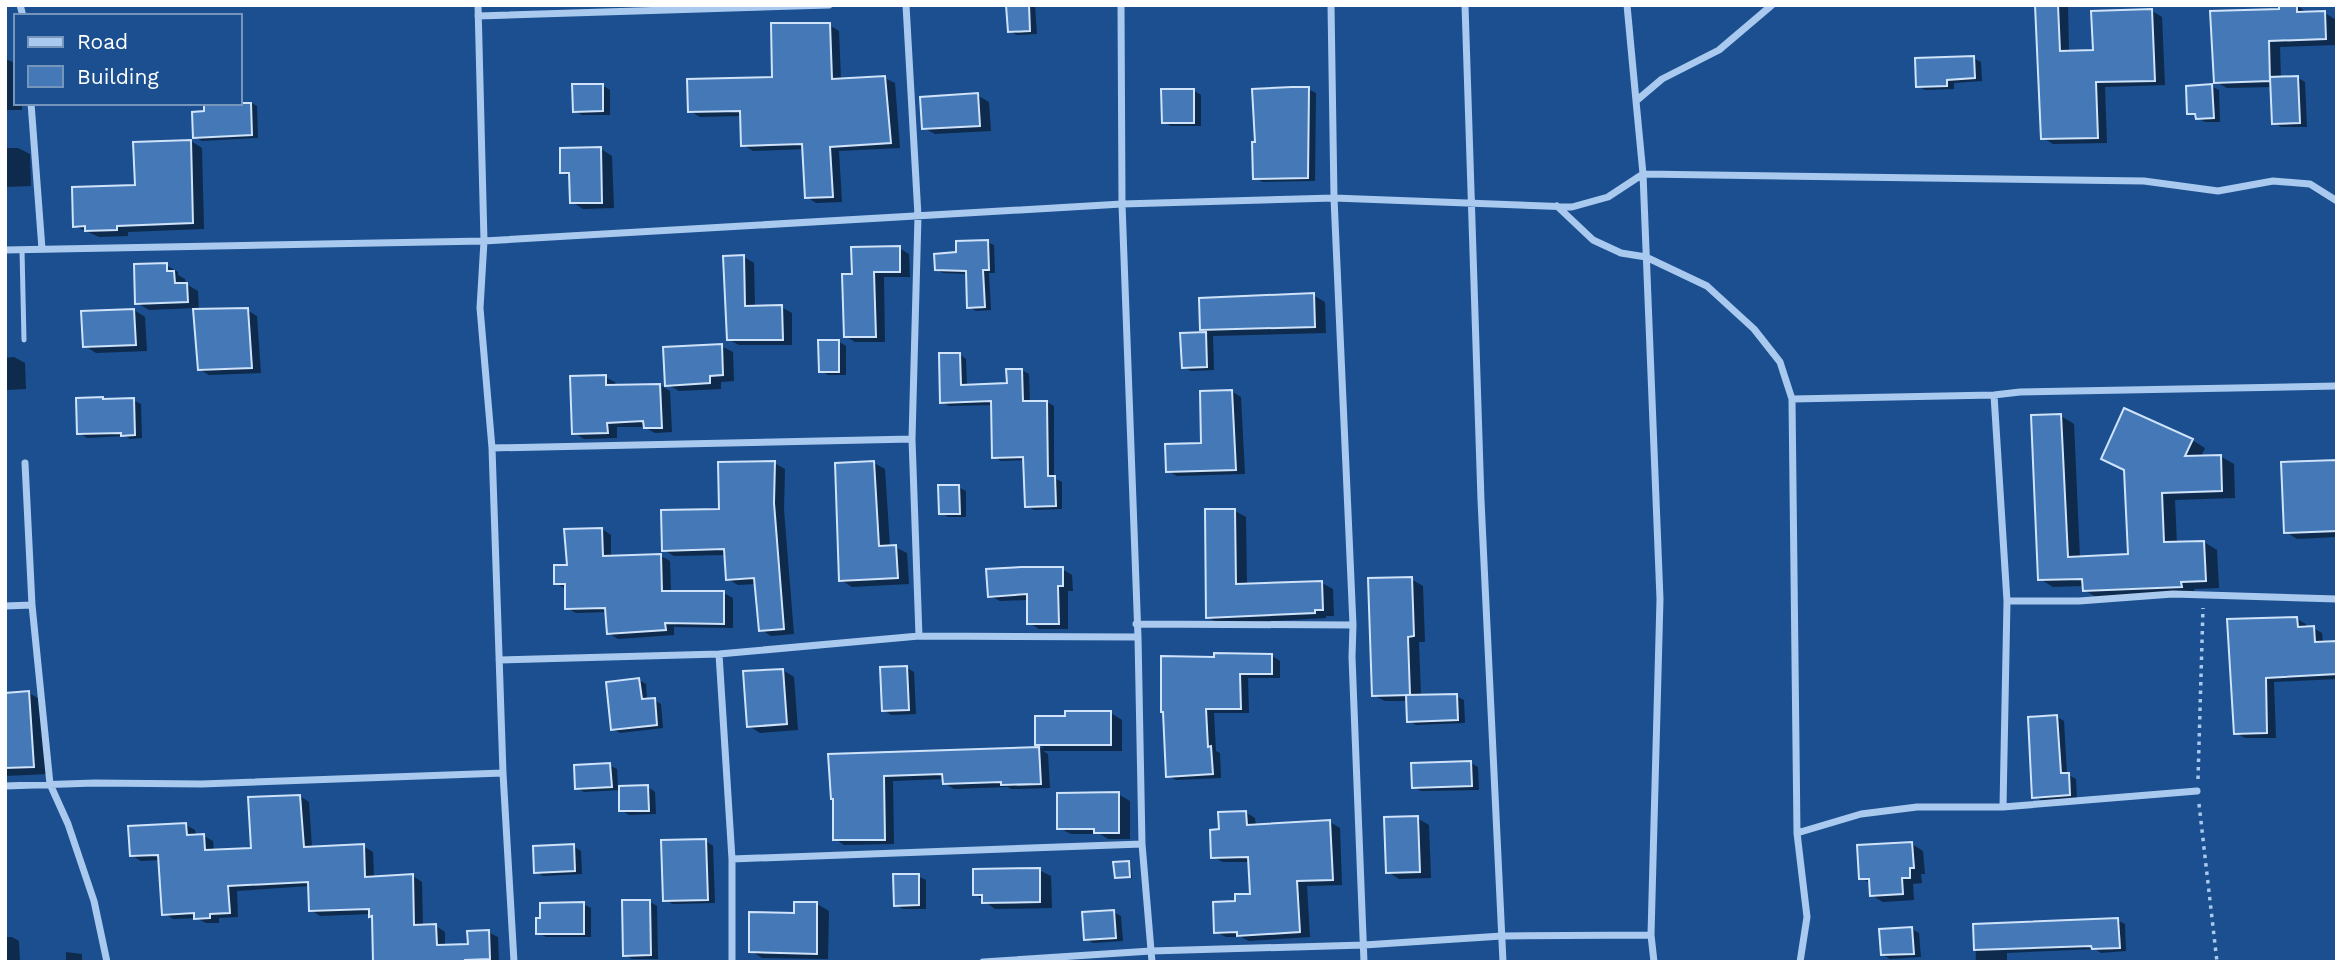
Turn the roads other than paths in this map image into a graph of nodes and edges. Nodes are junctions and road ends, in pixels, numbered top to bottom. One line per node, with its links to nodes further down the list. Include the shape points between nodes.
1 (478, 5): 9 (street)
2 (829, 5): 9 (street)
3 (906, 5): 18 (street)
4 (1121, 5): 16 (street)
5 (1331, 5): 13 (street)
6 (1465, 5): 15 (street)
7 (1627, 5): 10 (street)
8 (1772, 5): 10 (street, via 1719,50 1661,79)
9 (478, 16): 19 (street)
10 (1636, 101): 12 (street)
11 (31, 105): 20 (street)
12 (1643, 174): 14 (street, via 2144,181 2218,191 2273,181 2310,184); 17 (street, via 1608,197); 23 (street)
13 (1334, 198): 15 (street); 16 (street); 36 (street)
14 (2337, 201)
15 (1471, 203): 17 (street); 50 (street)
16 (1122, 204): 18 (street); 35 (street)
17 (1556, 206): 23 (street, via 1593,240 1621,253)
18 (918, 216): 19 (street); 28 (street)
19 (484, 241): 20 (street); 29 (street, via 480,308)
20 (42, 249): 22 (street)
21 (5, 250): 22 (street)
22 (22, 250): 24 (lane)
23 (1646, 257): 27 (street, via 1707,286 1754,329 1780,362); 49 (street, via 1660,599)
24 (24, 340)
25 (2337, 386): 26 (street)
26 (1994, 395): 27 (street); 32 (street)
27 (1793, 399): 46 (street)
28 (912, 439): 29 (street); 37 (street)
29 (492, 448): 40 (street)
30 (25, 463): 33 (street)
31 (2337, 598): 32 (street, via 2173,594)
32 (2007, 601): 45 (street)
33 (32, 605): 34 (street); 42 (street)
34 (5, 606)
35 (1136, 624): 36 (street); 38 (street)
36 (1353, 625): 51 (street)
37 (919, 636): 38 (street); 39 (street)
38 (1138, 637): 47 (street)
39 (719, 654): 40 (street); 48 (street)
40 (499, 660): 41 (street)
41 (503, 774): 42 (street); 54 (street)
42 (50, 784): 43 (street); 53 (street, via 94,901)
43 (5, 786)
44 (2197, 791): 45 (street)
45 (2003, 807): 46 (street, via 1872,812)
46 (1797, 833): 61 (street, via 1807,917)
47 (1142, 844): 48 (street); 52 (street)
48 (732, 859): 55 (street)
49 (1651, 935): 50 (street); 60 (street)
50 (1502, 936): 51 (street); 59 (street)
51 (1364, 945): 52 (street); 58 (street)
52 (1152, 951): 56 (street); 57 (street)
53 (107, 962)
54 (514, 962)
55 (733, 962)
56 (983, 962)
57 (1152, 962)
58 (1364, 962)
59 (1503, 962)
60 (1654, 962)
61 (1800, 962)

